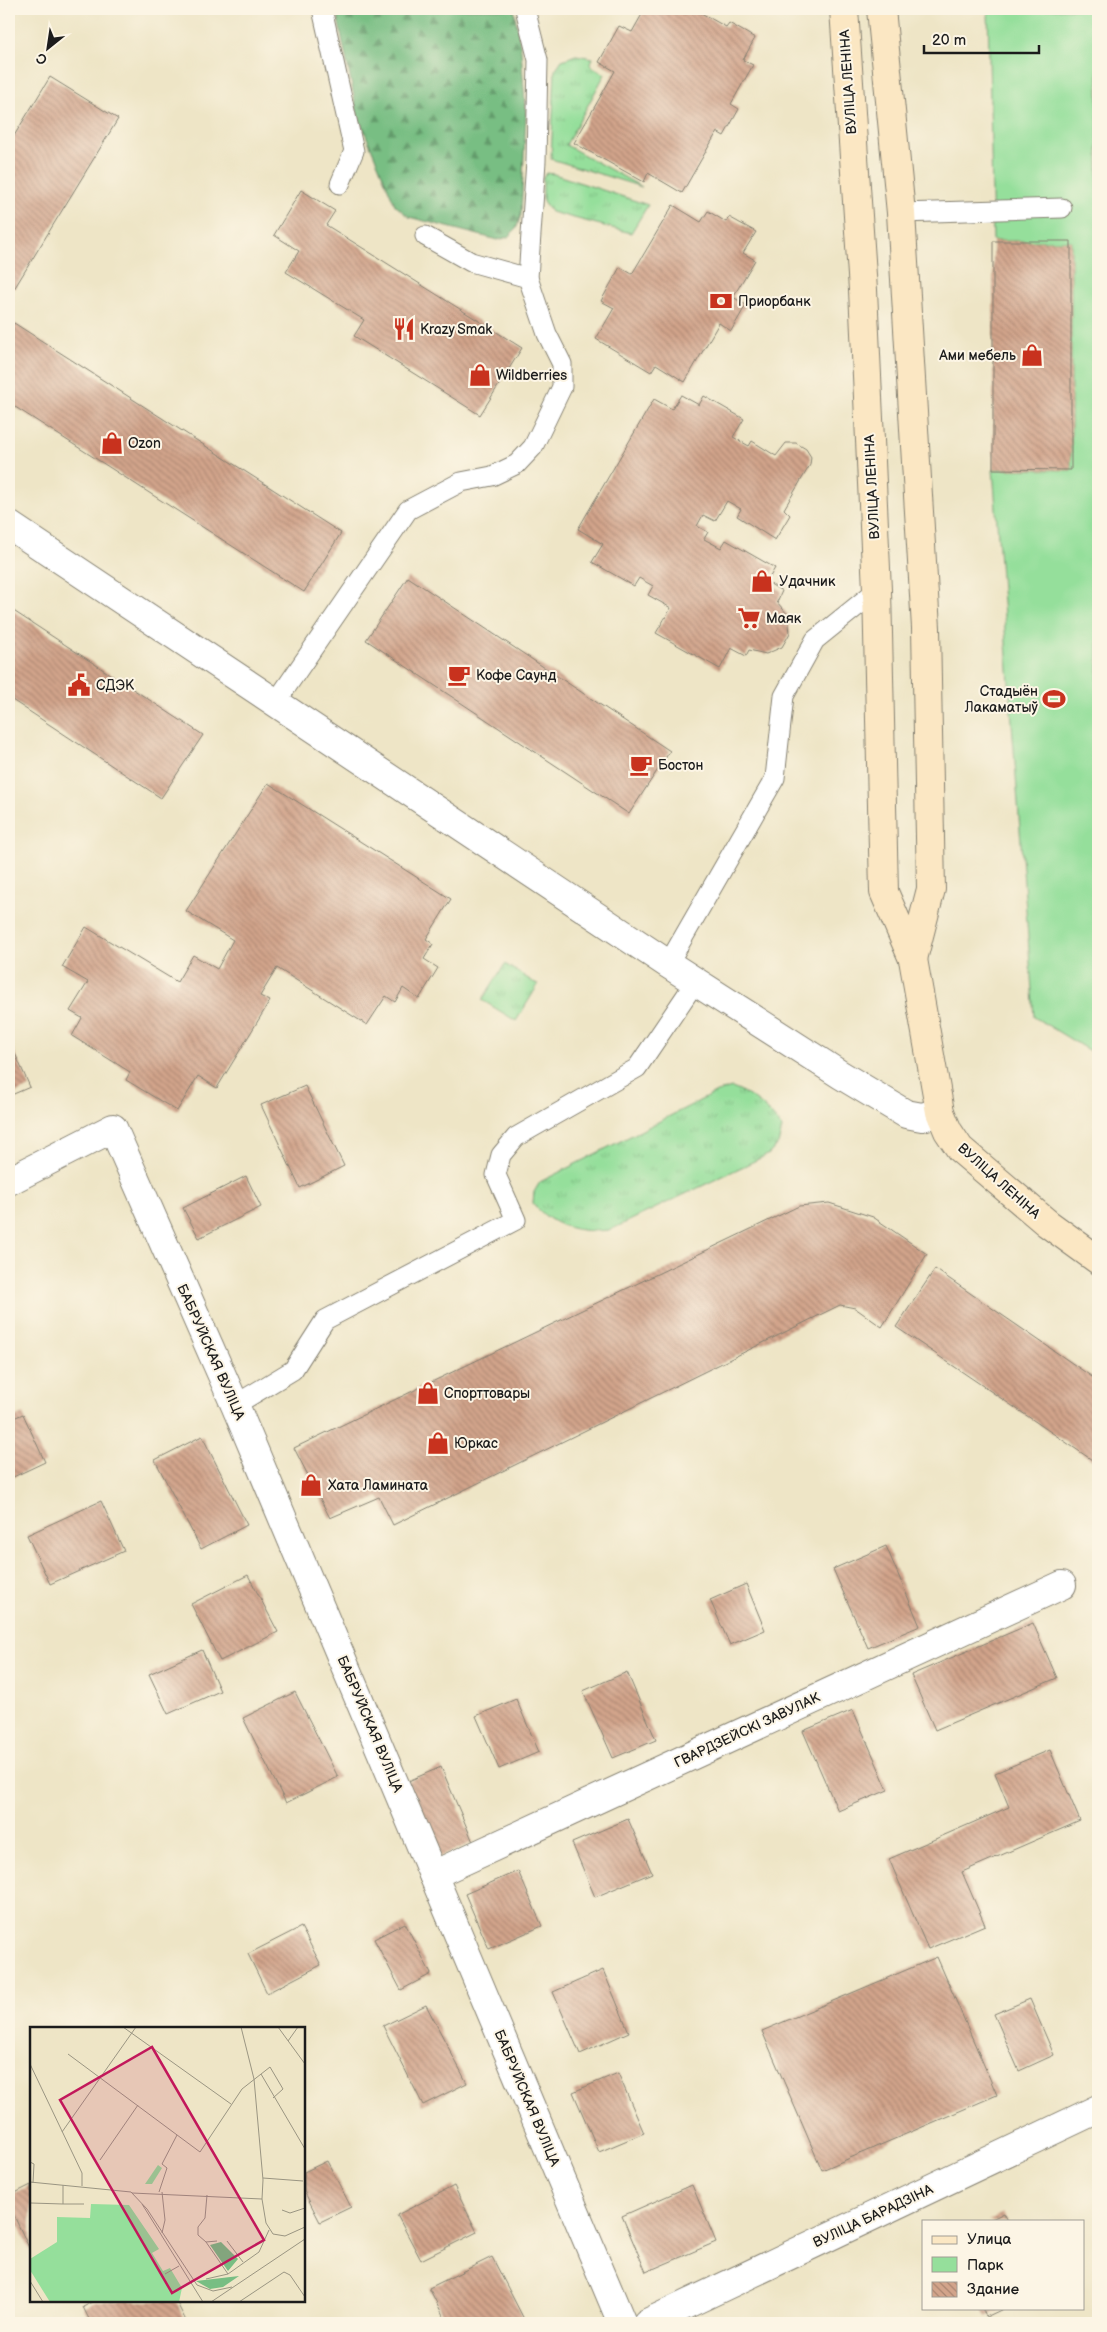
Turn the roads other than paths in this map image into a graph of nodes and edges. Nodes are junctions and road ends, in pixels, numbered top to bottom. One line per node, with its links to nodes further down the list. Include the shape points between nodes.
1 (322, 9): 5 (lane, via 354,151)
2 (525, 9): 9 (lane, via 538,60 536,161)
3 (844, 9): 11 (main road, ВУЛІЦА ЛЕНІНА, via 863,290)
4 (881, 9): 7 (main road, ВУЛІЦА ЛЕНІНА)
5 (340, 184)
6 (1062, 208): 7 (lane)
7 (901, 213): 13 (main road, ВУЛІЦА ЛЕНІНА, via 926,628 931,879)
8 (425, 236): 9 (lane, via 471,262)
9 (528, 278): 12 (lane, via 547,334 562,364 562,387 533,447 517,464 492,476 461,482 408,510)
10 (9, 525): 12 (street)
11 (878, 590): 13 (main road, ВУЛІЦА ЛЕНІНА, via 884,892); 14 (lane, via 815,640 784,696 776,778)
12 (276, 702): 14 (street)
13 (913, 959): 16 (main road, ВУЛІЦА ЛЕНІНА)
14 (668, 964): 15 (street)
15 (696, 981): 16 (street, via 906,1114 922,1117); 19 (lane, via 637,1068 516,1137 501,1155 496,1175 516,1220 326,1320 293,1370)
16 (940, 1112): 18 (main road, ВУЛІЦА ЛЕНІНА, via 960,1149 1046,1223)
17 (9, 1181): 19 (street, БАБРУЙСКАЯ ВУЛІЦА, via 113,1128)
18 (1098, 1260)
19 (235, 1405): 21 (street, БАБРУЙСКАЯ ВУЛІЦА)
20 (1062, 1585): 21 (street, ГВАРДЗЕЙСКІ ЗАВУЛАК)
21 (433, 1875): 23 (street, БАБРУЙСКАЯ ВУЛІЦА)
22 (1098, 2109): 24 (street, ВУЛІЦА БАРАДЗІНА)
23 (622, 2323)
24 (647, 2323)

